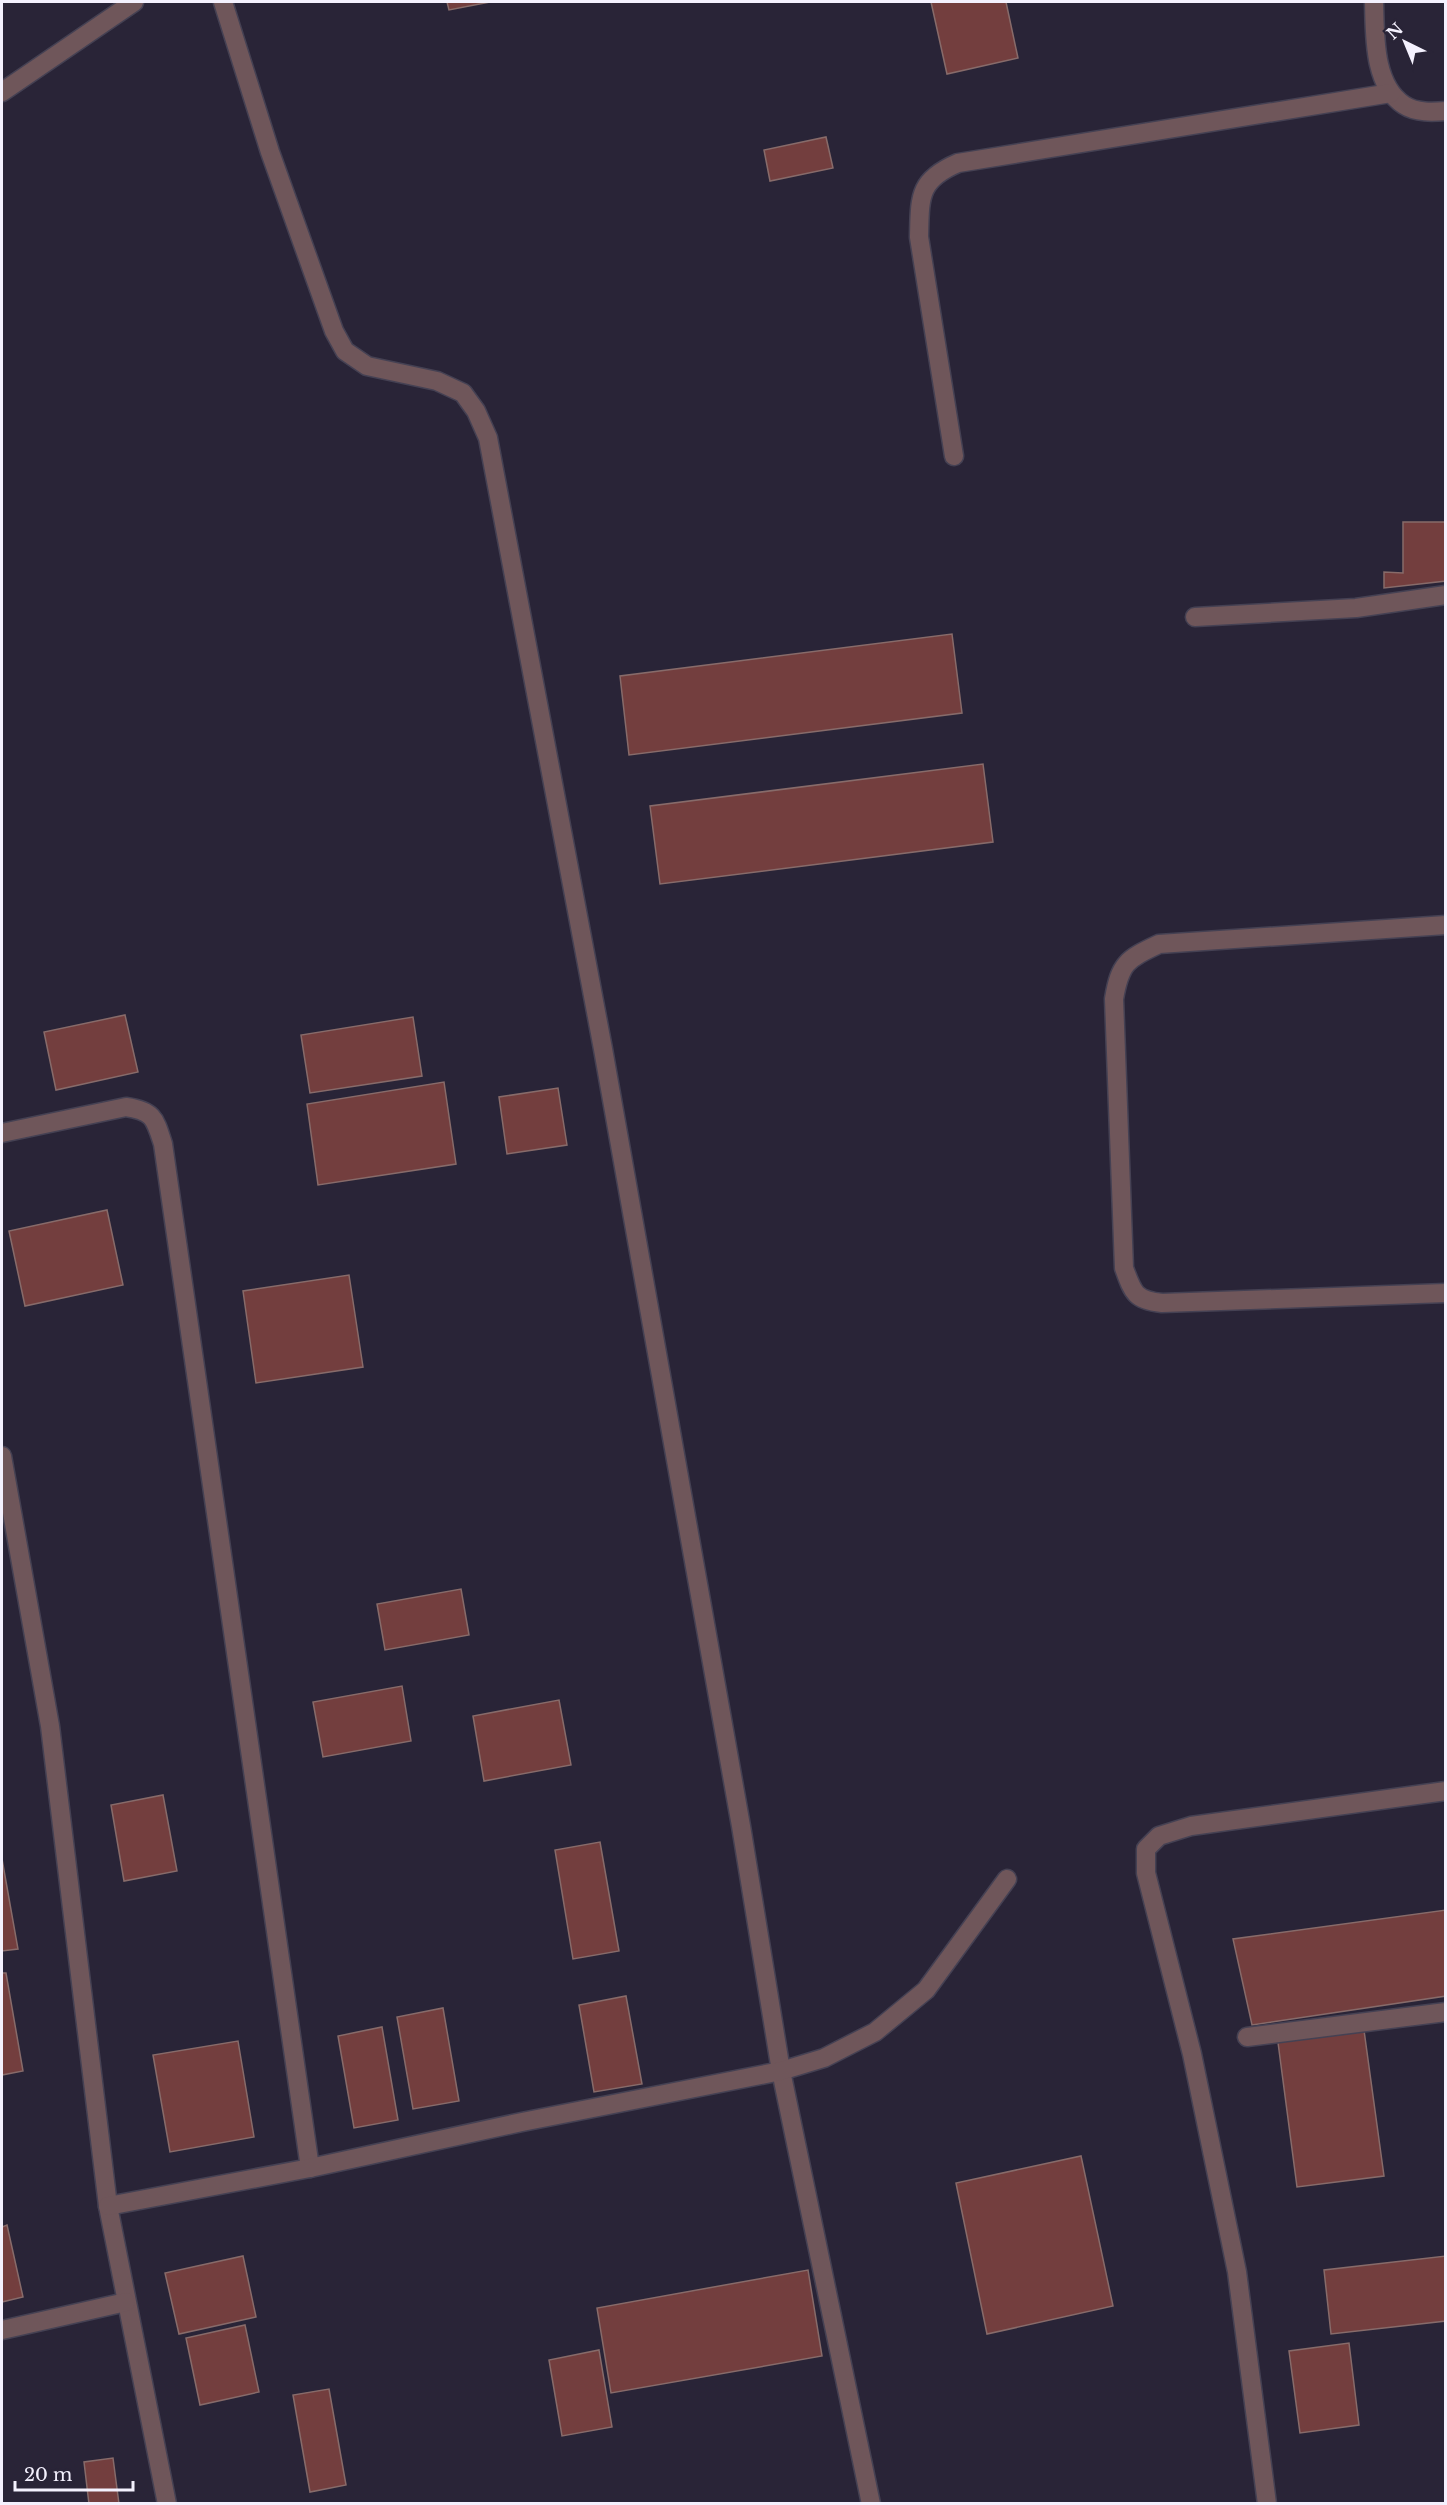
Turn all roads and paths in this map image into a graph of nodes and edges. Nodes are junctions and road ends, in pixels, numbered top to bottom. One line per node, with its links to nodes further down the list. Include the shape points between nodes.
1 (135, 2): 4 (street)
2 (223, 2): 18 (street, via 274,163 334,331 345,351 368,366 437,381 464,393 489,438 605,1061)
3 (1374, 2): 5 (street, via 1381,72)
4 (2, 92)
5 (1391, 93): 6 (street, via 1406,107); 7 (street, via 958,163 938,171 924,187 919,237)
6 (1446, 111)
7 (954, 456)
8 (1446, 595): 9 (street, via 1356,608)
9 (1195, 617)
10 (1446, 925): 12 (street, via 1159,944 1132,957 1118,976 1114,999 1124,1268 1131,1289 1144,1301)
11 (2, 1133): 19 (street, via 126,1107 144,1110 156,1121 163,1144)
12 (1446, 1293)
13 (2, 1456): 20 (street, via 50,1726)
14 (1446, 1791): 25 (street, via 1191,1826 1159,1836 1146,1849 1146,1873 1192,2054 1237,2272)
15 (1007, 1879): 18 (street, via 926,1990 875,2032 824,2058)
16 (1446, 2012): 17 (street)
17 (1247, 2037)
18 (781, 2071): 19 (street); 24 (street)
19 (310, 2168): 20 (street)
20 (108, 2206): 21 (street)
21 (126, 2302): 22 (street); 23 (street)
22 (2, 2330)
23 (167, 2504)
24 (871, 2504)
25 (1267, 2504)

